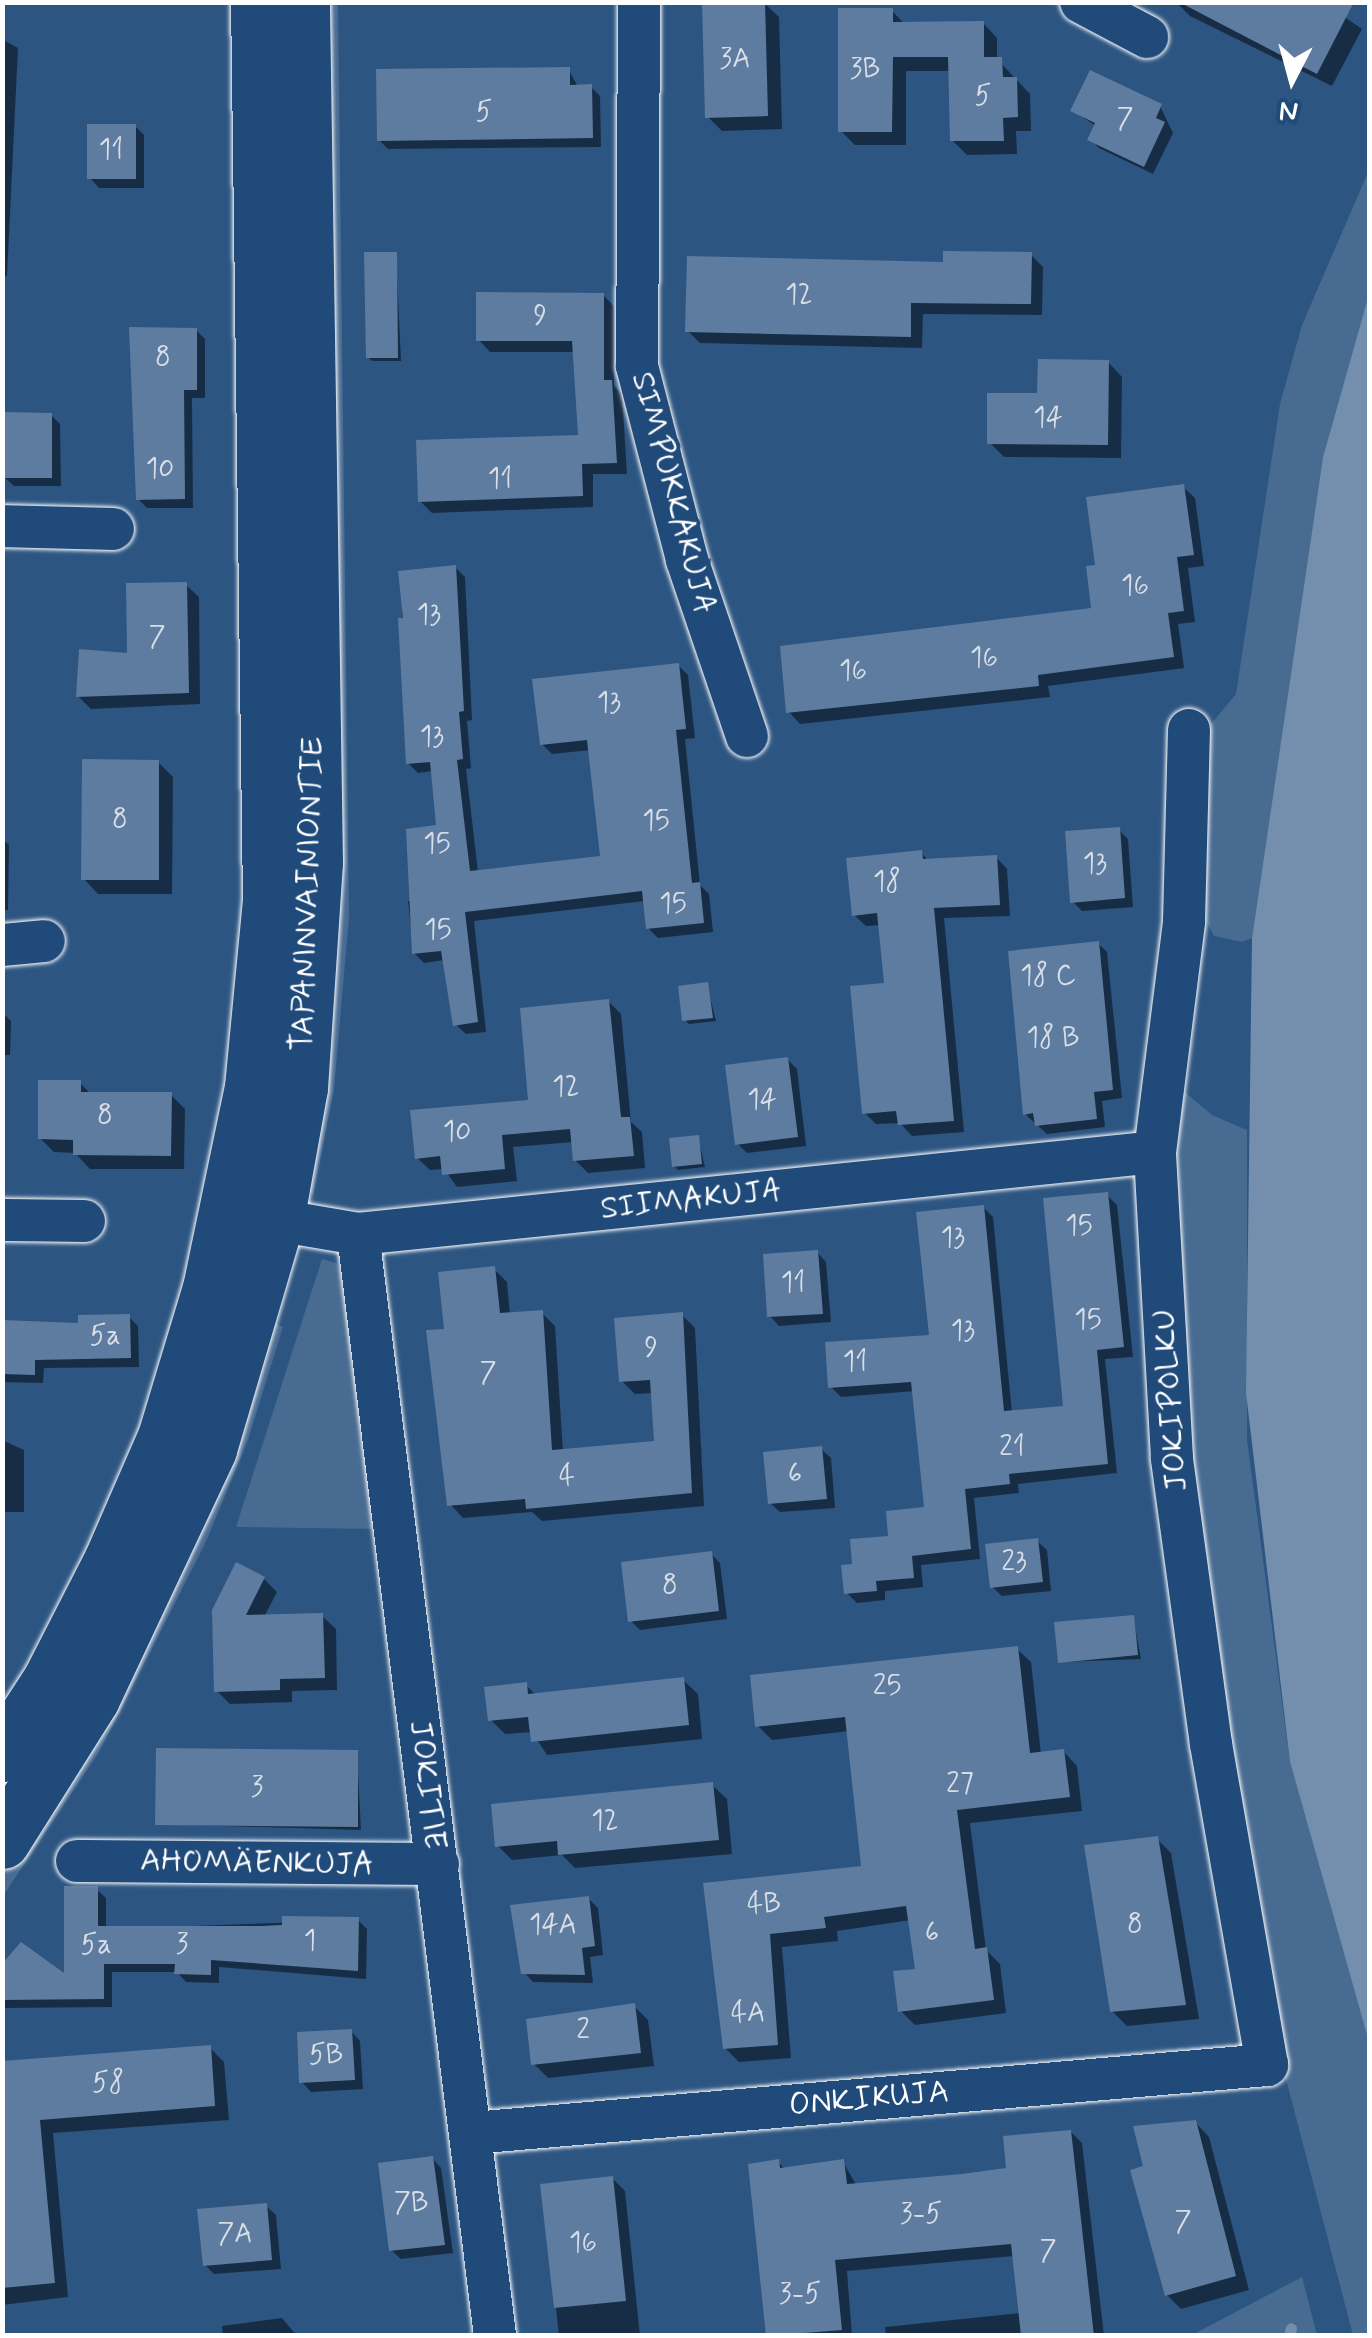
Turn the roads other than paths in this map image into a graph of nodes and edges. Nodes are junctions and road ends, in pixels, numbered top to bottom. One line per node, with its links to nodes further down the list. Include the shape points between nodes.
1 (258, 2): 11 (main road, TAPANINVAINIONTIE, via 270,902 252,1087)
2 (302, 2): 11 (main road, TAPANINVAINIONTIE, via 316,862 300,1088)
3 (638, 2): 9 (street, SIMPUKKAKUJA, via 637,366 688,560)
4 (1081, 2): 5 (street)
5 (1147, 37)
6 (2, 526): 7 (street)
7 (113, 529)
8 (1189, 730): 10 (street, JOKIPOLKU, via 1184,921)
9 (747, 736)
10 (1155, 1152): 14 (street, SIIMAKUJA); 19 (street, JOKIPOLKU, via 1172,1458 1211,1744)
11 (252, 1216): 14 (street, SIIMAKUJA); 15 (main road, TAPANINVAINIONTIE, via 111,1561 50,1680); 16 (main road, TAPANINVAINIONTIE, via 208,1448 156,1574 92,1698)
12 (2, 1220): 13 (street)
13 (84, 1221)
14 (358, 1234): 18 (street, JOKITIE)
15 (2, 1754)
16 (2, 1841)
17 (77, 1860): 18 (street, AHOMÄENKUJA)
18 (438, 1864): 20 (street, JOKITIE)
19 (1267, 2065): 20 (street, ONKIKUJA)
20 (472, 2133): 21 (street, JOKITIE)
21 (495, 2336)

